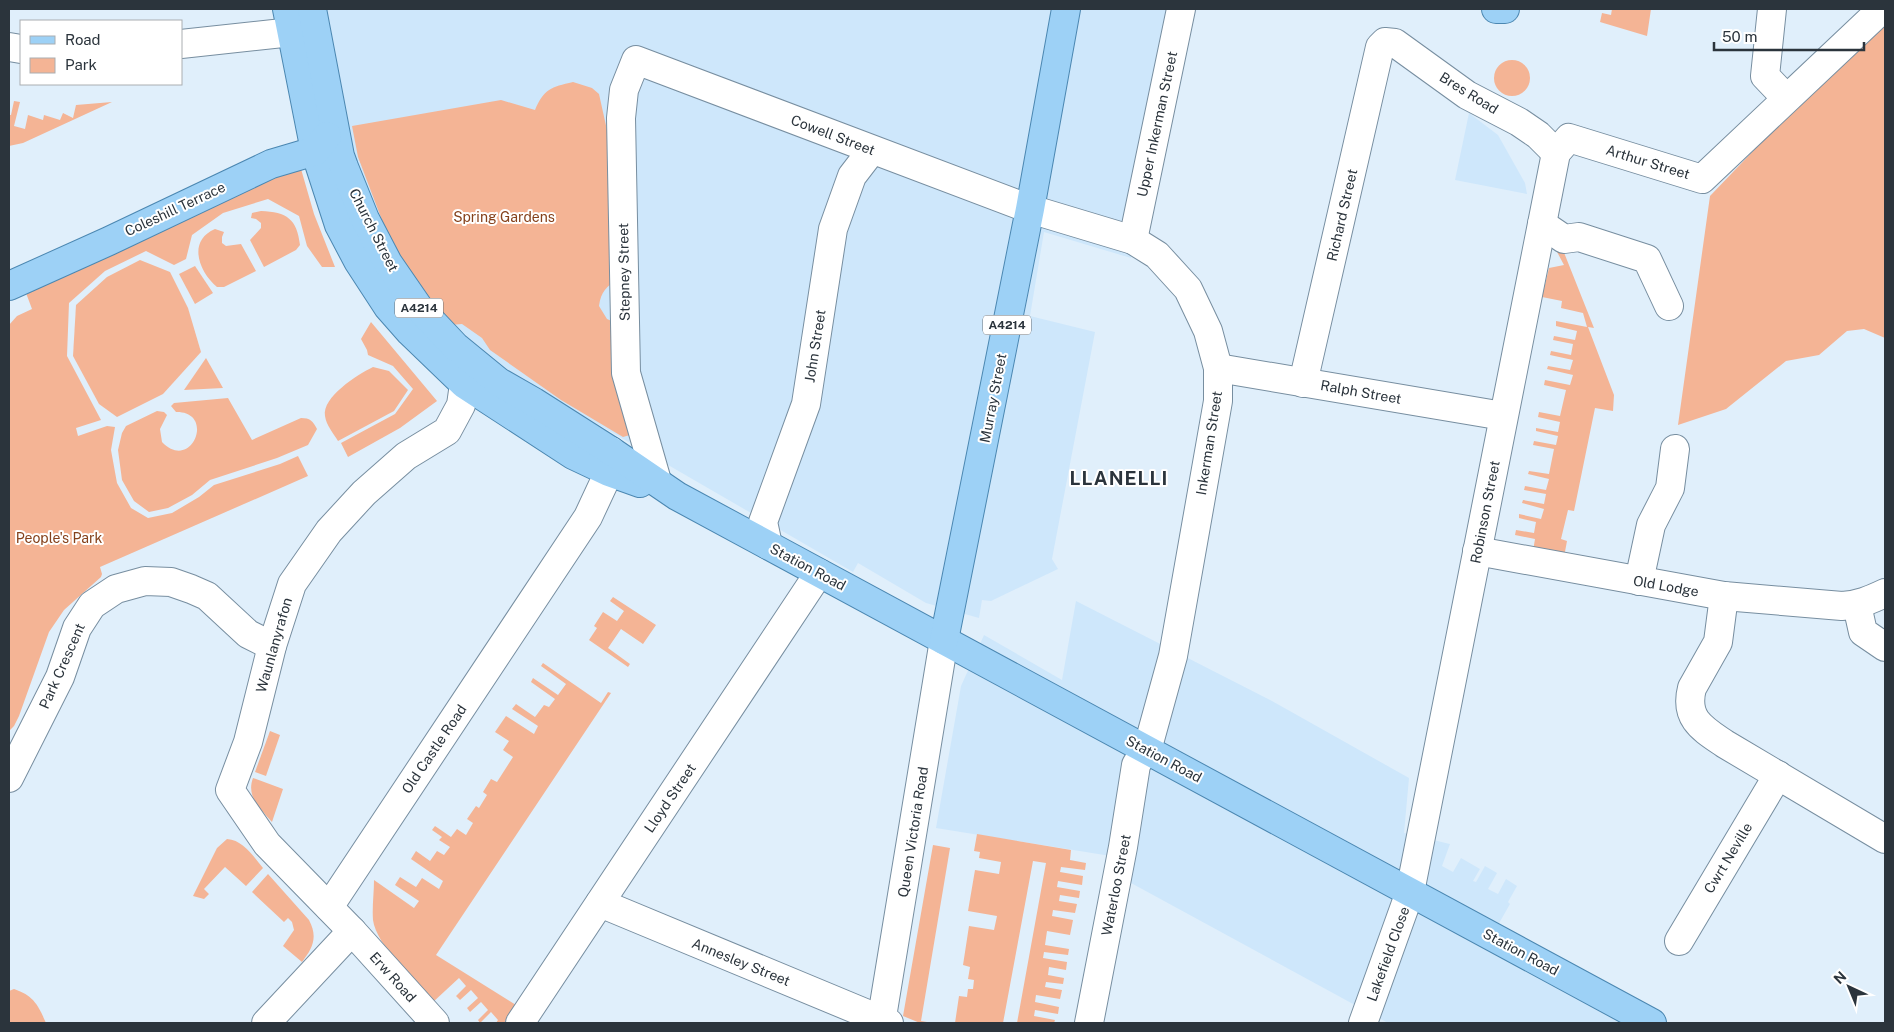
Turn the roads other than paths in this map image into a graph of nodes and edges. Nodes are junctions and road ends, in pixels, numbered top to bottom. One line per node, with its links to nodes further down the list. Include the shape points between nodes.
1 (312, 9): 13 (main road, Church Street / A4214)
2 (1066, 9): 17 (main road, Murray Street / A4214)
3 (1181, 9): 19 (street, Upper Inkerman Street)
4 (1496, 9): 5 (main road)
5 (1505, 9)
6 (1772, 9): 12 (street, via 1765,76)
7 (1882, 9): 12 (street)
8 (290, 20): 9 (street); 16 (main road, Church Street / A4214)
9 (182, 44)
10 (1380, 47): 14 (street, Bres Road, via 1385,42 1395,43 1467,95); 23 (street, Richard Street)
11 (636, 60): 15 (street, Cowell Street); 28 (street, Stepney Street, via 624,90 620,118 626,373)
12 (1786, 98): 14 (street, Arthur Street, via 1702,179)
13 (334, 127): 16 (main road); 27 (main road, Church Street / A4214, via 344,167 365,219 388,263 419,308 455,346 499,382 534,402)
14 (1562, 145): 18 (street, Robinson Street)
15 (872, 150): 17 (street, Cowell Street); 29 (street, John Street, via 852,176 834,229 806,404 763,522)
16 (315, 151): 20 (main road, Coleshill Terrace, via 271,164); 24 (main road, Church Street / A4214, via 338,225 388,307)
17 (1030, 209): 19 (street, Inkerman Street); 36 (main road, Murray Street / A4214)
18 (1542, 224): 21 (street, via 1564,239 1579,237 1647,259); 25 (street, Robinson Street)
19 (1133, 240): 22 (street, Inkerman Street, via 1157,255 1188,289 1208,331)
20 (9, 286)
21 (1669, 306)
22 (1218, 368): 23 (street, Ralph Street); 39 (street, Inkerman Street, via 1218,401 1173,656)
23 (1303, 383): 25 (street, Ralph Street)
24 (464, 384): 27 (main road, A4214, via 573,455); 37 (street, Waunlanyrafon, via 461,405 447,431 406,456 364,493 329,531 292,584)
25 (1504, 416): 30 (street, Robinson Street)
26 (1675, 449): 32 (street, via 1670,488 1651,525)
27 (610, 461): 28 (main road, A4214); 45 (street, Old Castle Road, via 588,517)
28 (667, 489): 29 (main road, Station Road / A4214)
29 (768, 545): 31 (main road, Station Road / A4214)
30 (1477, 551): 32 (street, Old Lodge); 43 (street, Robinson Street)
31 (819, 572): 36 (main road, Station Road / A4214); 44 (street, Lloyd Street)
32 (1639, 581): 34 (street, Old Lodge)
33 (1885, 593): 35 (street, Old Lodge)
34 (1724, 596): 35 (street, Old Lodge); 40 (street, via 1718,642 1692,688 1692,713 1706,731)
35 (1857, 605): 38 (street, via 1863,632)
36 (944, 640): 39 (main road, Station Road); 50 (street, Queen Victoria Road)
37 (272, 646): 41 (street, Park Crescent, via 248,634 206,596 191,589 171,582 145,581 116,588 92,605 77,628 60,677); 45 (street, Waunlanyrafon, via 248,742 230,790 267,844)
38 (1885, 647)
39 (1146, 749): 43 (main road, Station Road); 54 (street, Waterloo Street, via 1136,765 1124,847)
40 (1778, 775): 42 (street); 47 (street, Cwrt Neville)
41 (9, 778)
42 (1885, 839)
43 (1410, 892): 48 (main road, Station Road); 49 (street, Lakefield Close)
44 (600, 903): 50 (street, Annesley Street); 53 (street, Lloyd Street)
45 (329, 907): 46 (street)
46 (352, 930): 51 (street); 52 (street, Erw Road)
47 (1679, 941)
48 (1618, 1015): 55 (main road, Station Road)
49 (1364, 1019)
50 (884, 1022)
51 (266, 1023)
52 (435, 1023)
53 (520, 1023)
54 (1089, 1023)
55 (1652, 1023)

